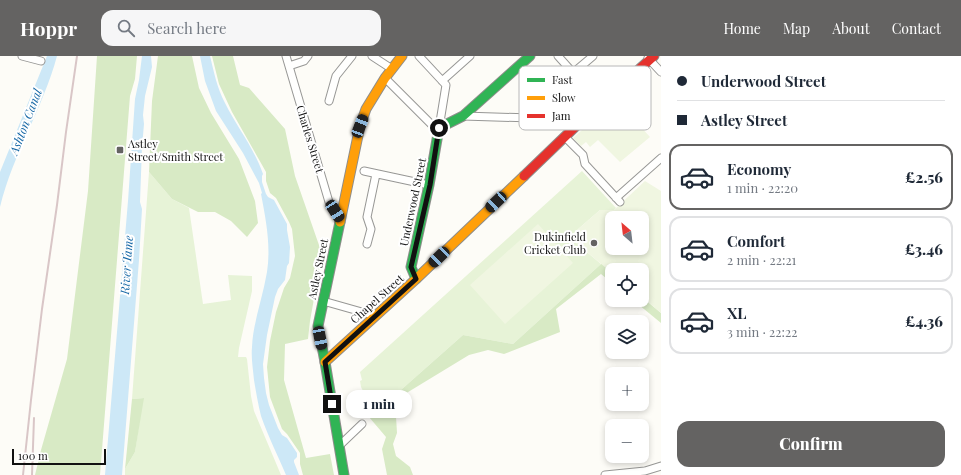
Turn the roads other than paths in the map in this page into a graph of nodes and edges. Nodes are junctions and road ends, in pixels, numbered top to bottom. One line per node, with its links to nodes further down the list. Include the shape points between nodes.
1 (22, 56): 13 (street)
2 (286, 56): 14 (street, Charles Street)
3 (308, 56): 14 (street, via 304,61)
4 (352, 56): 22 (street, via 336,76)
5 (372, 56): 18 (street)
6 (402, 56): 18 (street, Astley Street)
7 (419, 56): 21 (street)
8 (470, 56): 21 (street)
9 (530, 56): 23 (street)
10 (558, 56): 15 (street)
11 (592, 56): 16 (street)
12 (650, 57): 17 (street, Chapel Street); 19 (street)
13 (41, 61)
14 (289, 66): 32 (street, Charles Street, via 329,202)
15 (567, 66)
16 (581, 66)
17 (641, 66)
18 (392, 69): 20 (street, Astley Street)
19 (661, 72)
20 (385, 78): 25 (street, via 432,126); 32 (street, Astley Street, via 366,108 360,126)
21 (442, 81): 25 (street, via 446,85)
22 (328, 100)
23 (463, 116): 24 (street); 25 (street)
24 (519, 118)
25 (439, 128): 31 (street, Underwood Street)
26 (571, 130): 27 (street, Chapel Street)
27 (565, 137): 28 (street, via 583,156 585,164 618,200); 34 (street, Chapel Street)
28 (660, 159)
29 (364, 171): 30 (street)
30 (376, 174): 31 (street); 33 (street, via 367,217 371,229)
31 (430, 185): 34 (street, Underwood Street, via 411,267)
32 (340, 219): 35 (street, Astley Street)
33 (367, 244)
34 (416, 279): 36 (street, Chapel Street)
35 (323, 301): 36 (street); 37 (street, Astley Street, via 318,326)
36 (376, 316): 37 (street, Chapel Street)
37 (325, 362): 39 (street, Astley Street)
38 (362, 424): 39 (street)
39 (339, 446): 41 (street, Astley Street)
40 (661, 466): 42 (street, via 645,471)
41 (344, 475)
42 (605, 475)

